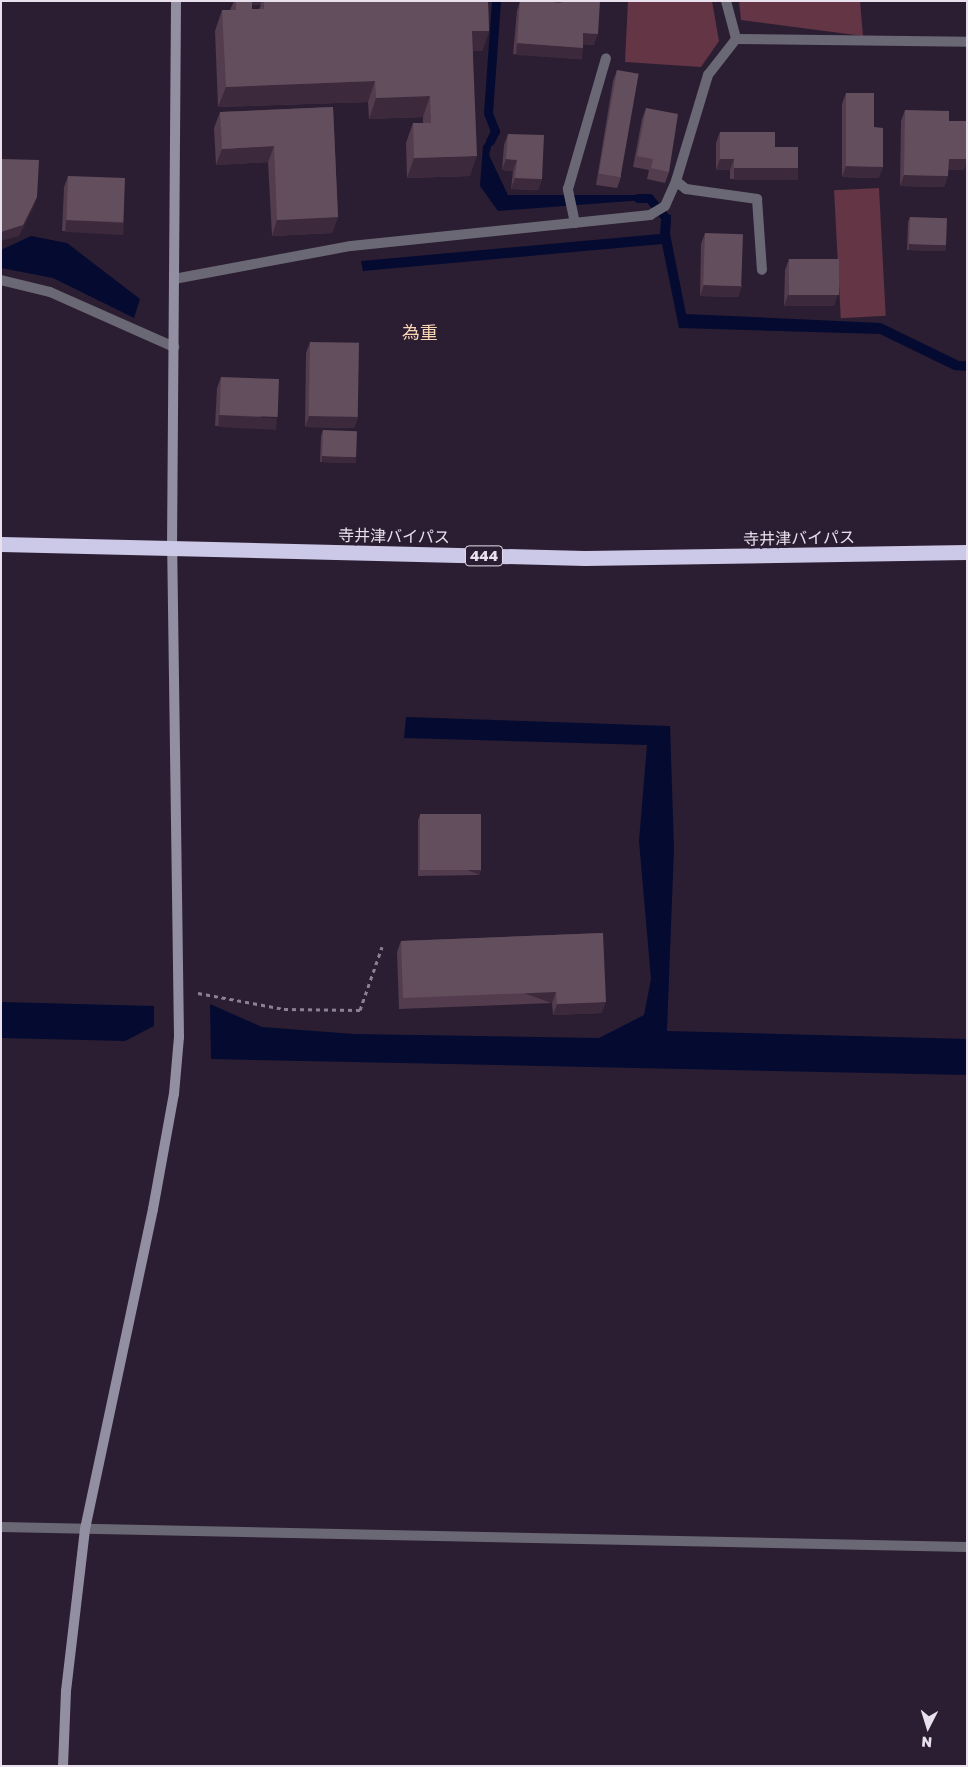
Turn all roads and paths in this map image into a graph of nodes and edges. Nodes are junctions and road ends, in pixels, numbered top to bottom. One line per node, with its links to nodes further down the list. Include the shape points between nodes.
1 (176, 1): 9 (street)
2 (726, 1): 3 (street)
3 (736, 39): 4 (street); 6 (street, via 708,75)
4 (967, 42)
5 (606, 58): 7 (street, via 568,189)
6 (676, 182): 7 (street, via 665,206 650,215); 8 (street, via 686,189 757,199)
7 (574, 223): 9 (street, via 351,246)
8 (762, 270)
9 (174, 279): 11 (street)
10 (1, 280): 11 (street, via 50,292)
11 (174, 347): 13 (street)
12 (1, 544): 13 (highway, 寺井津バイパス / 444)
13 (172, 549): 14 (highway, 寺井津バイパス / 444, via 586,558); 16 (street)
14 (967, 552)
15 (382, 946): 16 (path, via 360,1010 284,1010)
16 (180, 990): 18 (street, via 174,1094)
17 (1, 1527): 18 (street)
18 (85, 1529): 19 (street); 20 (street, via 66,1691)
19 (967, 1547)
20 (63, 1766)

